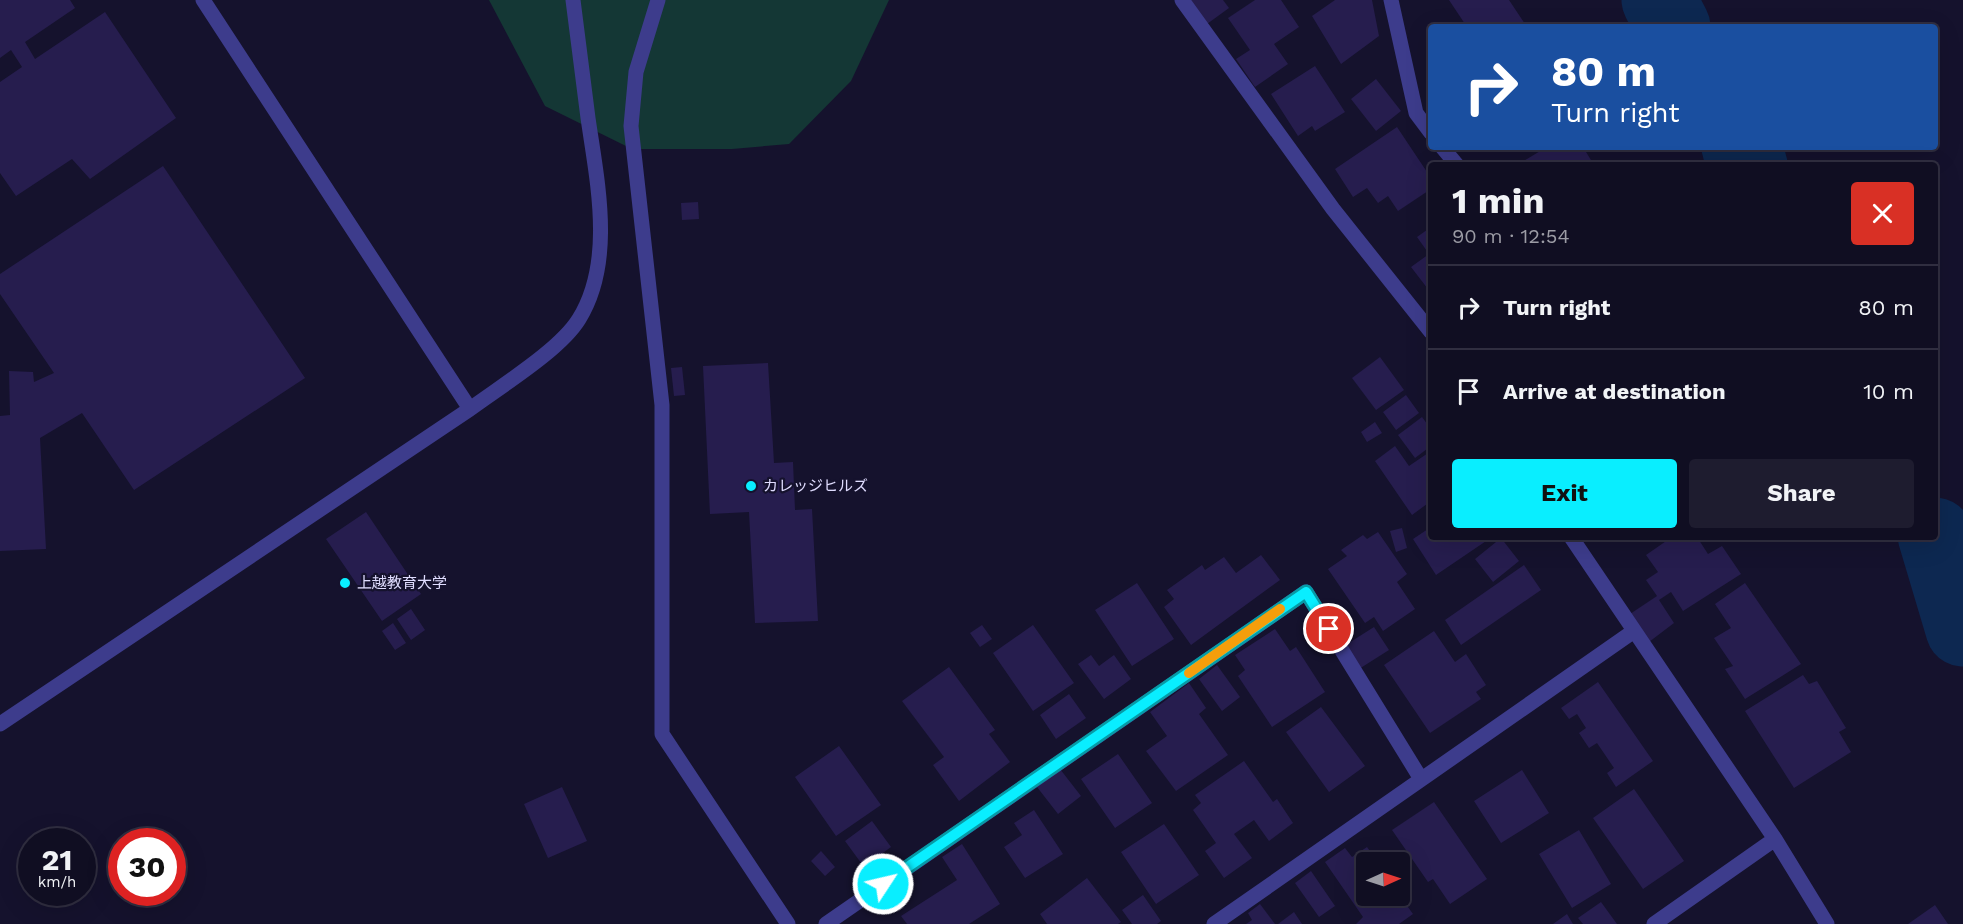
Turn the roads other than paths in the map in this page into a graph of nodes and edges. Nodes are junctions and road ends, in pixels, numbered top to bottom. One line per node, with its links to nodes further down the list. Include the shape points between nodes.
1 (203, 0): 10 (street)
2 (573, 0): 10 (street, via 598,194 595,283 579,320 556,344)
3 (658, 0): 16 (street, via 636,72 631,126 662,405 662,734)
4 (1182, 0): 9 (street, via 1333,209)
5 (1391, 0): 6 (street, via 1416,113)
6 (1428, 129)
7 (1444, 150): 8 (street)
8 (1454, 162)
9 (1428, 328)
10 (470, 409): 13 (street)
11 (1573, 540): 12 (street)
12 (1634, 631): 14 (street); 15 (street)
13 (0, 724)
14 (1421, 779): 17 (street, via 1306,592); 18 (street)
15 (1775, 839): 19 (street); 20 (street)
16 (788, 924)
17 (826, 924)
18 (1214, 924)
19 (1654, 924)
20 (1827, 924)

